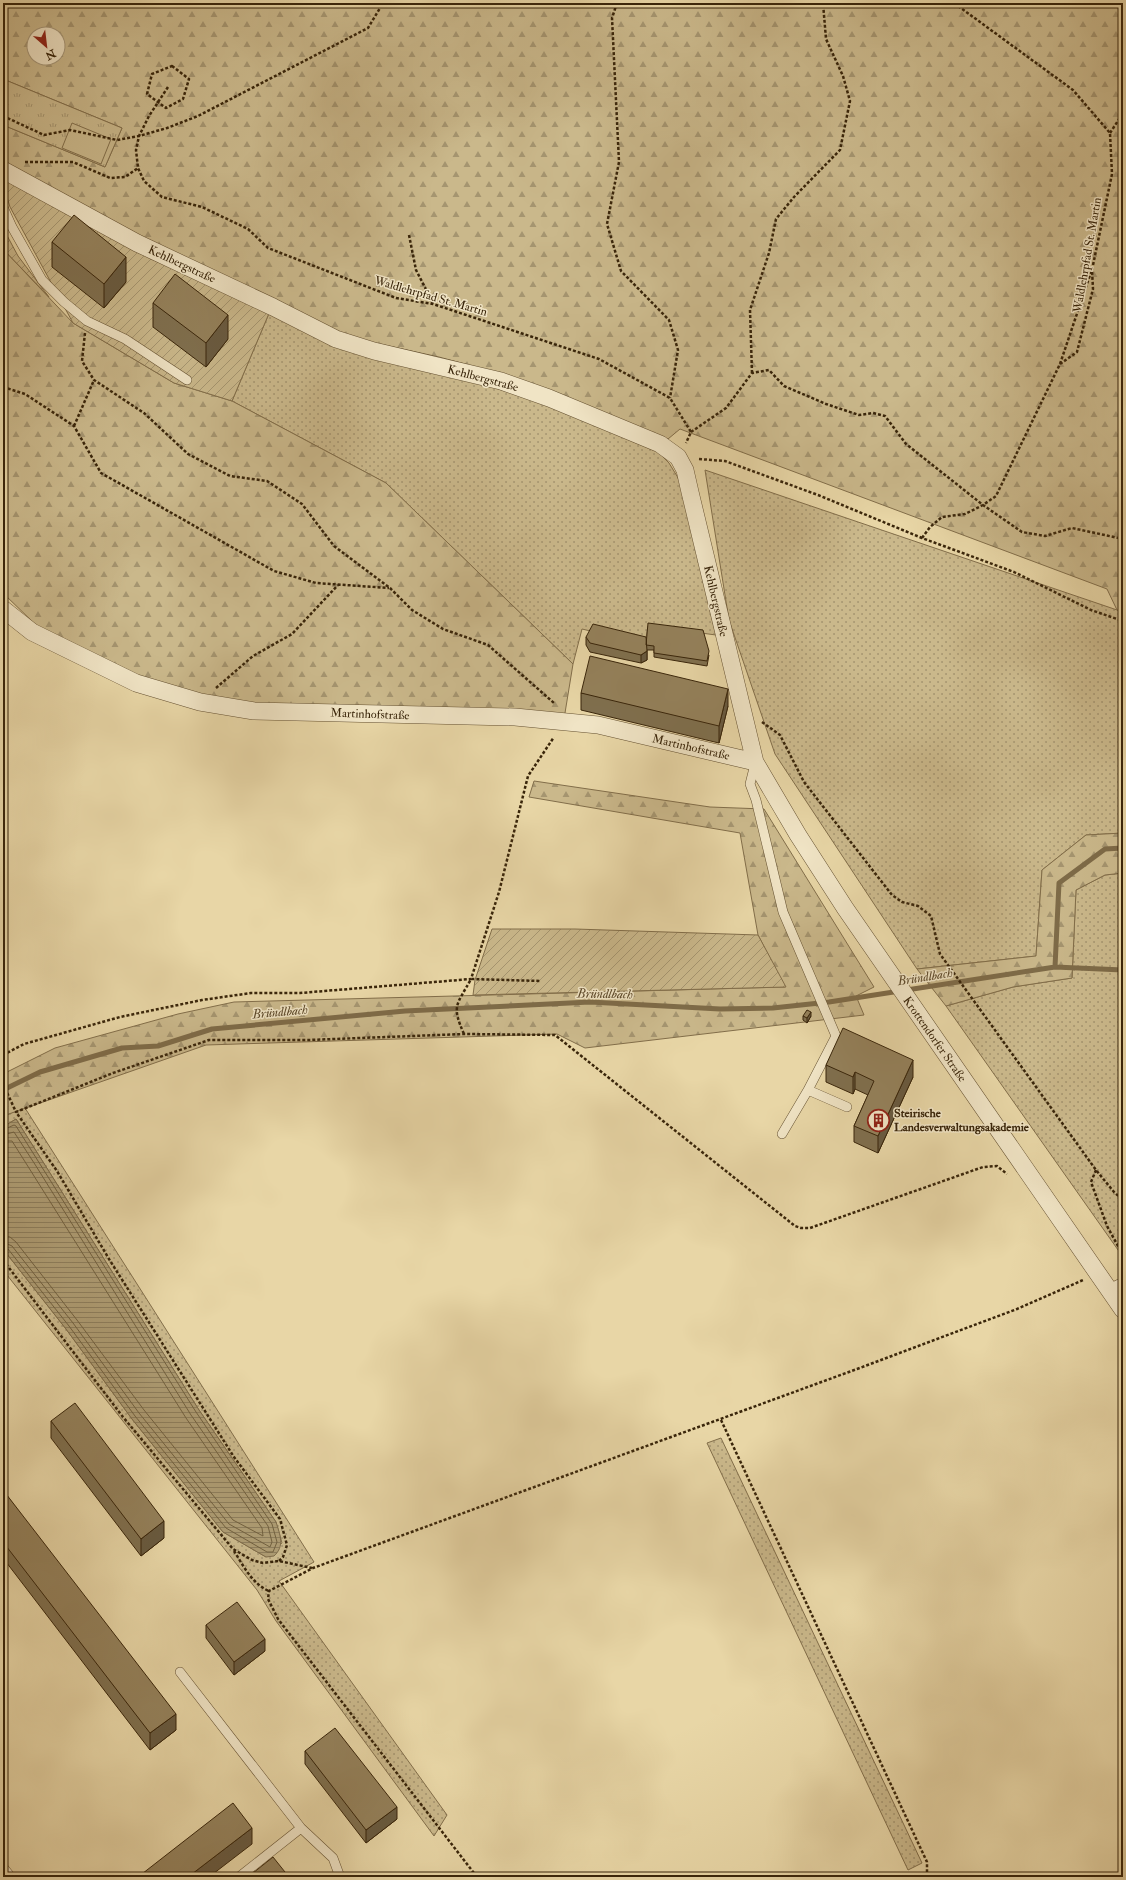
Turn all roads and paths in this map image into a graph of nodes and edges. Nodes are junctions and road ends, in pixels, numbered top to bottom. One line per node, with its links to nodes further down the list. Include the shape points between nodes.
1 (383, 3): 10 (path, via 368,28 198,116)
2 (617, 3): 24 (path, via 612,18 618,162 607,224 621,271 669,320 678,350)
3 (823, 3): 20 (path, via 826,39 843,76 850,101 840,150 776,219 769,253 750,310)
4 (954, 3): 9 (path, via 1073,90)
5 (168, 87): 6 (path)
6 (157, 102): 6 (path, via 166,108 183,100 189,78 172,66 152,74 147,94); 10 (path)
7 (1123, 113): 9 (path)
8 (3, 116): 10 (path, via 44,135 70,130 117,140)
9 (1110, 133): 16 (path, Waldlehrpfad St. Martin, via 1112,174)
10 (139, 136): 12 (path, via 136,150)
11 (19, 162): 12 (path, via 73,162 110,178 125,177)
12 (138, 168): 17 (path, Waldlehrpfad St. Martin, via 144,181 162,198 202,207 248,229 268,248 396,298)
13 (3, 170): 27 (street, Kehlbergstraße, via 137,243 336,339 374,351 501,381 660,444)
14 (3, 207): 18 (lane, via 42,280)
15 (409, 235): 17 (path, via 416,270)
16 (1092, 270): 19 (path); 19 (path, Waldlehrpfad St. Martin, via 1093,289 1077,352)
17 (433, 304): 24 (path, Waldlehrpfad St. Martin, via 599,358)
18 (87, 321): 21 (path, via 82,361); 22 (lane, via 125,339)
19 (1060, 364): 28 (path, Waldlehrpfad St. Martin, via 996,496)
20 (752, 372): 26 (path, via 726,408); 28 (path, via 769,370 784,386 826,404 859,415 873,412 885,416 906,444)
21 (94, 380): 25 (path); 32 (path, via 144,413 188,454 230,476 267,481 302,504 334,546)
22 (187, 380)
23 (3, 387): 25 (path, via 24,394)
24 (670, 398): 26 (path, Waldlehrpfad St. Martin)
25 (74, 426): 31 (path, via 101,473 274,571 316,583)
26 (691, 432): 27 (path)
27 (678, 458): 29 (path, via 724,461 818,494); 36 (street, Kehlbergstraße, via 685,470)
28 (983, 505): 29 (path, Waldlehrpfad St. Martin, via 965,514 942,517); 30 (path, via 1022,532 1045,536 1072,528)
29 (922, 538): 34 (path, via 1014,572 1091,610)
30 (1123, 539)
31 (338, 584): 32 (path); 35 (path, via 292,634 253,656)
32 (390, 588): 37 (path, via 412,610 443,629 488,645 557,706)
33 (3, 609): 35 (street, Martinhofstraße, via 32,632 136,683)
34 (1123, 621)
35 (200, 702): 37 (street, Martinhofstraße, via 254,711 515,718)
36 (742, 706): 38 (street, Kehlbergstraße); 48 (path, via 780,735 804,782 892,895 902,902 918,906 931,916 940,954)
37 (563, 722): 38 (street, Martinhofstraße, via 598,726); 39 (path, via 528,776 499,892)
38 (755, 762): 44 (lane, via 750,784 783,912 836,1036); 53 (street, Krottendorfer Straße, via 832,888)
39 (471, 979): 40 (path); 41 (path, via 455,1009); 42 (path, via 300,994 250,993 202,1000 120,1017 24,1044)
40 (541, 981)
41 (464, 1034): 46 (path, via 308,1040 209,1040 113,1072); 49 (path, via 556,1035 795,1226 802,1228 810,1228 983,1167 997,1166)
42 (3, 1055)
43 (3, 1084): 46 (path)
44 (808, 1090): 45 (lane); 47 (lane)
45 (847, 1107)
46 (16, 1112): 58 (path, via 57,1171 109,1259 234,1457 280,1519 287,1545 283,1557)
47 (782, 1134)
48 (1096, 1170): 50 (path); 51 (path, via 1091,1182 1107,1226)
49 (1010, 1179)
50 (1123, 1200)
51 (1123, 1255)
52 (3, 1260): 57 (path, via 123,1417)
53 (1098, 1273): 54 (street, Krottendorfer Straße); 56 (path, via 1017,1309)
54 (1116, 1286): 55 (street, Krottendorfer Straße)
55 (1123, 1310)
56 (721, 1420): 59 (path); 68 (path, via 927,1862)
57 (233, 1549): 58 (path, via 252,1560); 60 (path, via 248,1573 261,1588)
58 (279, 1560): 59 (path)
59 (313, 1568): 60 (path)
60 (269, 1591): 67 (path, via 268,1599 278,1619)
61 (180, 1672): 62 (lane)
62 (301, 1828): 65 (lane); 66 (lane, via 333,1858)
63 (3, 1867): 64 (lane)
64 (11, 1877)
65 (238, 1877)
66 (340, 1877)
67 (476, 1877)
68 (927, 1877)

